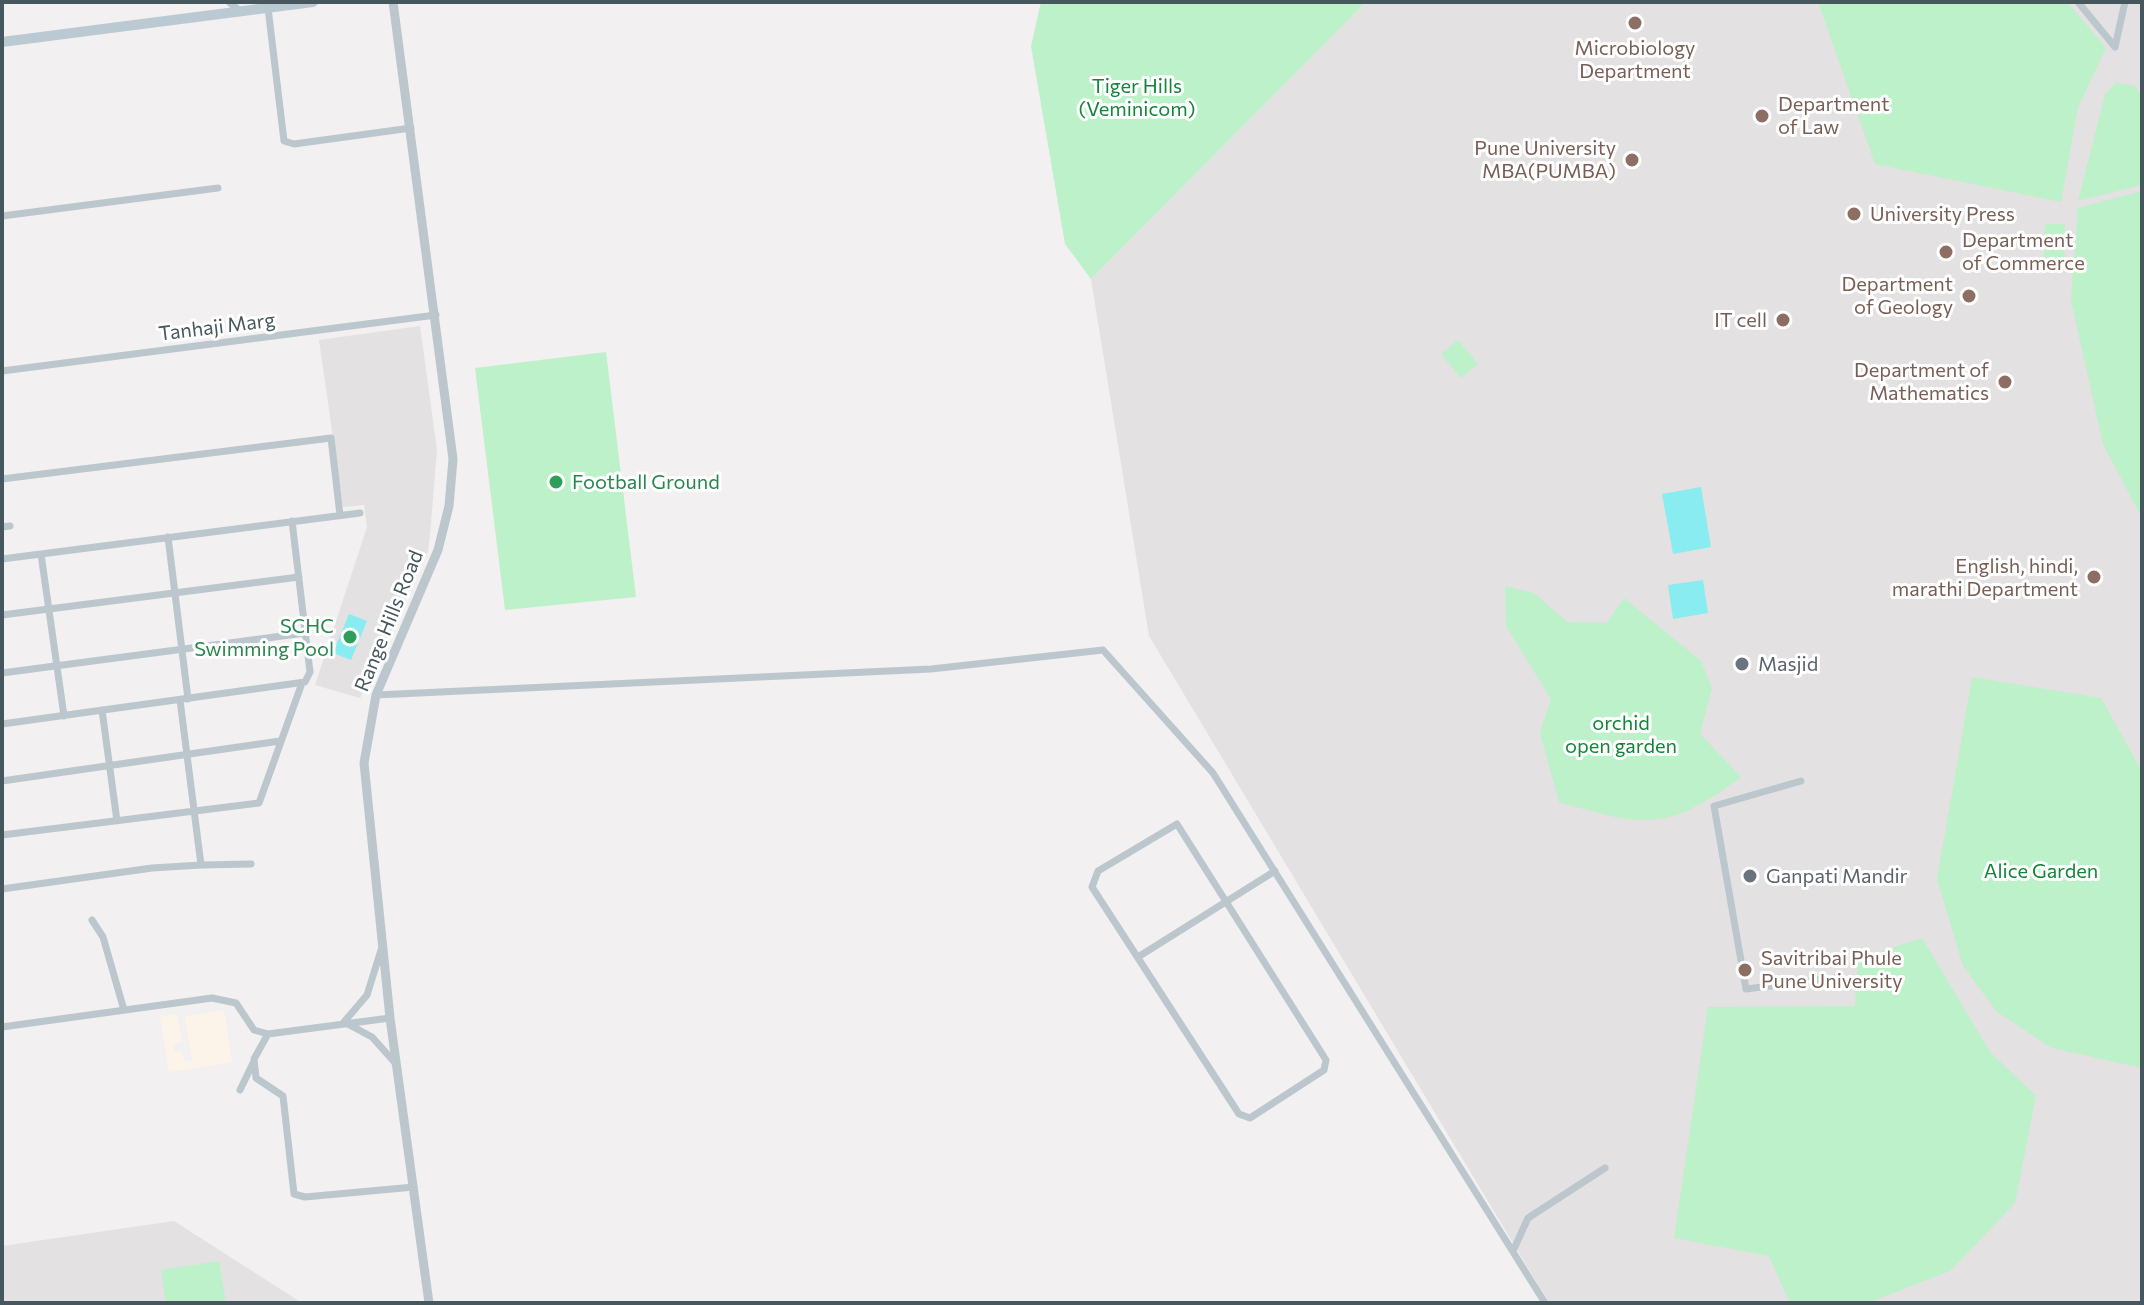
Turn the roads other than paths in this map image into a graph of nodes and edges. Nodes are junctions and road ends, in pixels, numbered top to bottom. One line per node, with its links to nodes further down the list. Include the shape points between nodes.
1 (229, 2): 7 (street)
2 (313, 2): 6 (main road)
3 (393, 2): 9 (street, Range Hills Road)
4 (2078, 2): 5 (street, via 2115,47)
5 (2125, 2)
6 (268, 8): 7 (main road); 9 (street, via 284,141 294,144)
7 (240, 11): 8 (main road)
8 (2, 42)
9 (411, 128): 12 (street, Range Hills Road)
10 (218, 188): 11 (street)
11 (2, 216)
12 (436, 315): 13 (street, Tanhaji Marg); 30 (street, Range Hills Road, via 453,459 449,506 438,550)
13 (2, 371)
14 (2, 479): 16 (street, via 331,438)
15 (360, 513): 16 (street)
16 (340, 515): 17 (street)
17 (292, 521): 18 (street); 21 (street)
18 (168, 537): 19 (street); 22 (street)
19 (41, 554): 20 (street); 23 (street)
20 (2, 559)
21 (299, 577): 22 (street); 25 (street)
22 (175, 593): 23 (street); 26 (street)
23 (48, 609): 24 (street); 27 (street)
24 (2, 615)
25 (305, 633): 26 (street); 29 (street, via 310,672)
26 (182, 649): 27 (street); 31 (street)
27 (56, 666): 28 (street); 33 (street)
28 (2, 673)
29 (302, 683): 31 (street); 35 (street)
30 (376, 695): 45 (street, via 931,669 1103,650 1213,773); 49 (street, Range Hills Road, via 364,763)
31 (184, 699): 32 (street); 36 (street)
32 (102, 710): 33 (street); 37 (street)
33 (64, 716): 34 (street)
34 (2, 724)
35 (280, 741): 36 (street); 40 (street, via 259,803)
36 (187, 755): 37 (street); 40 (street)
37 (109, 766): 38 (street); 41 (street)
38 (2, 781)
39 (1801, 781): 51 (street, via 1714,806 1746,989)
40 (194, 812): 41 (street); 44 (street)
41 (117, 821): 42 (street)
42 (2, 835)
43 (251, 864): 44 (street)
44 (201, 865): 46 (street)
45 (1275, 871): 47 (street); 62 (street)
46 (2, 889)
47 (1227, 901): 50 (street); 50 (street, via 1177,824 1098,871 1092,887); 50 (street, via 1326,1060 1324,1070 1253,1116 1239,1114)
48 (92, 920): 52 (street, via 103,937)
49 (383, 944): 53 (street, Range Hills Road); 54 (street, via 371,986)
50 (1138, 957)
51 (1835, 978)
52 (124, 1010): 55 (street); 56 (street, via 212,998 236,1003 254,1030)
53 (390, 1018): 54 (street); 58 (street, Range Hills Road)
54 (344, 1022): 56 (street); 58 (street, via 372,1037)
55 (2, 1027)
56 (268, 1034): 57 (street)
57 (254, 1059): 59 (street); 61 (street, via 256,1078 283,1096 296,1196)
58 (397, 1066): 61 (street, Range Hills Road)
59 (240, 1090)
60 (1605, 1168): 62 (street, via 1528,1218)
61 (414, 1187): 63 (street, Range Hills Road)
62 (1513, 1251): 64 (street)
63 (429, 1303)
64 (1545, 1303)

